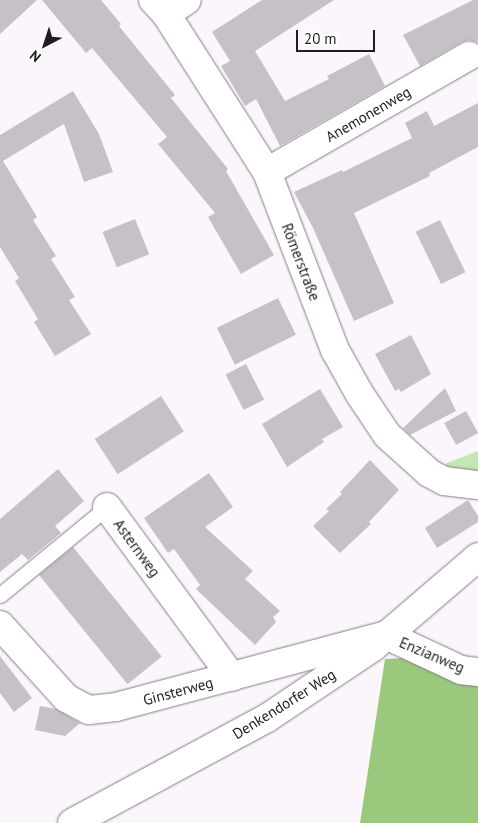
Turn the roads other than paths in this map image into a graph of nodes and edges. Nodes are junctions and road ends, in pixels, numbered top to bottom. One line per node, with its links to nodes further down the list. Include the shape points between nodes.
1 (169, 5): 3 (street, Römerstraße)
2 (469, 56): 3 (street, Anemonenweg)
3 (267, 172): 4 (street, Römerstraße, via 334,350 387,435 429,473 444,481)
4 (478, 485)
5 (107, 507): 7 (lane, Asternweg); 11 (street, Asternweg)
6 (478, 556): 9 (street, Denkendorfer Weg)
7 (0, 595)
8 (0, 625): 11 (street, Ginsterweg, via 66,698 89,710 116,707)
9 (386, 635): 10 (street, Enzianweg, via 461,670); 11 (street, Ginsterweg); 12 (street, Denkendorfer Weg, via 267,718)
10 (478, 672)
11 (232, 677)
12 (72, 823)

